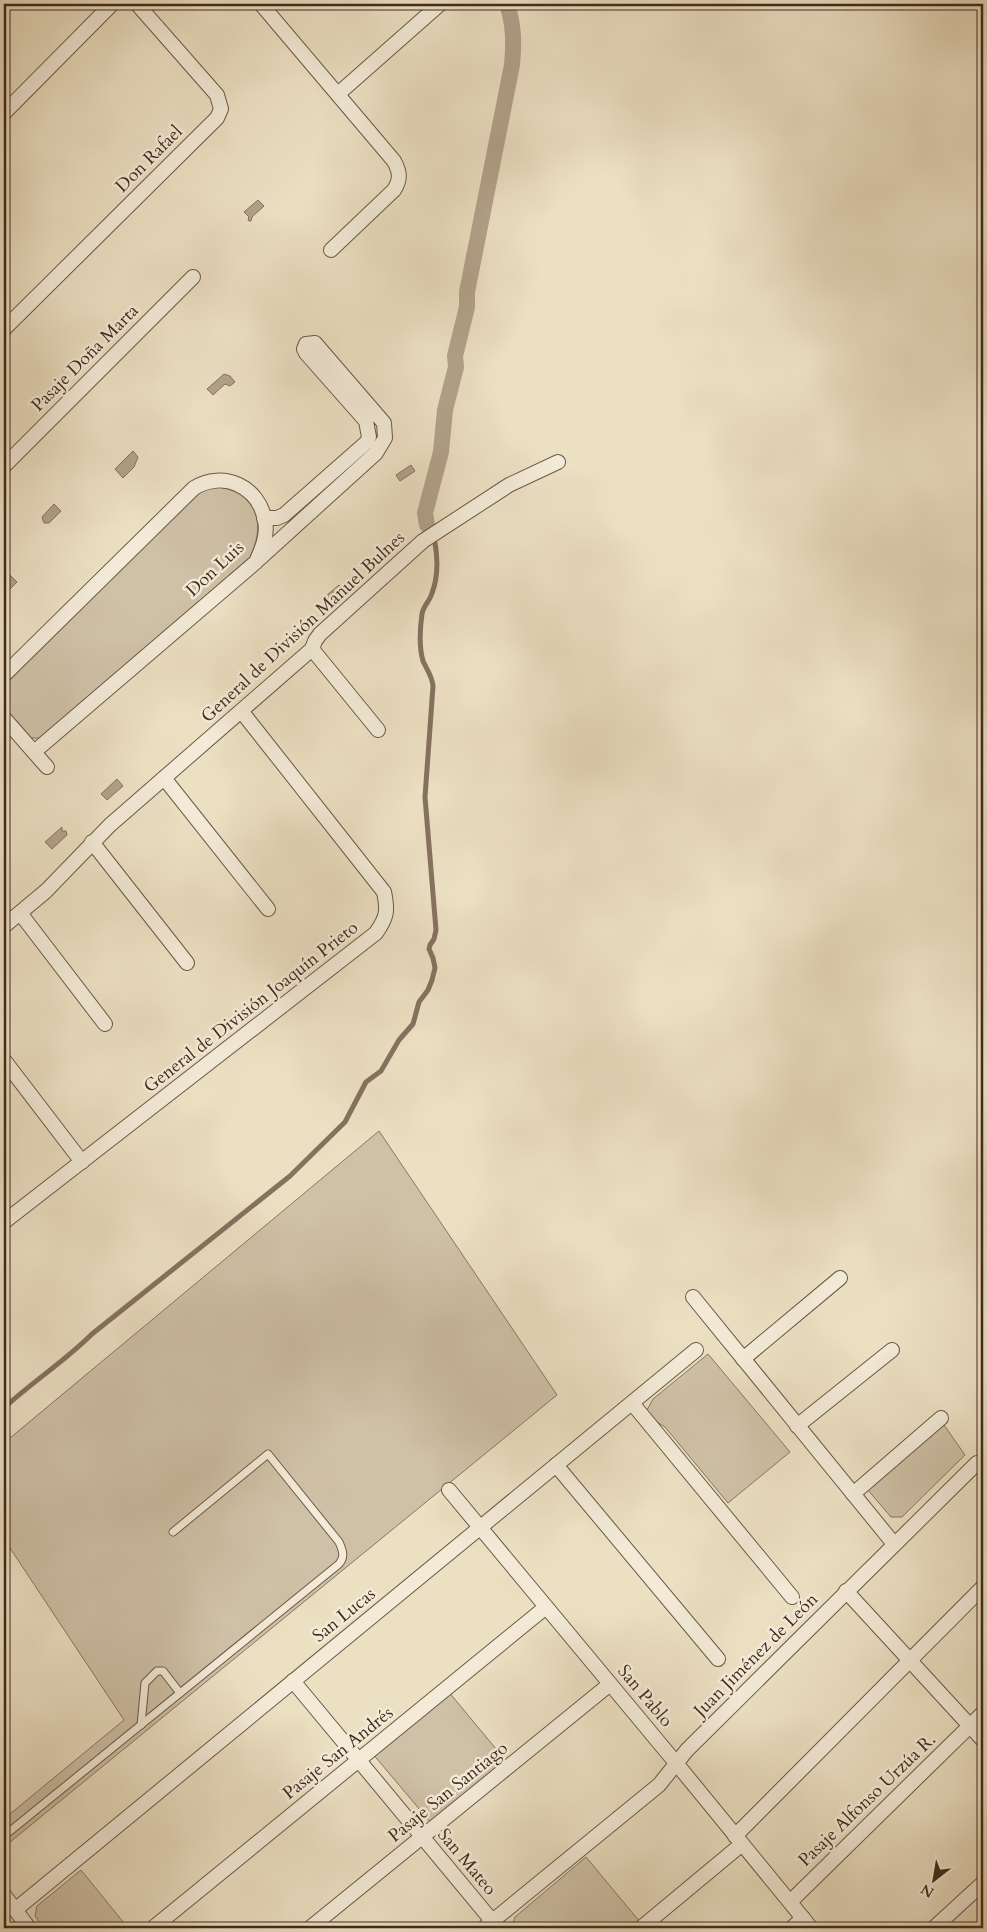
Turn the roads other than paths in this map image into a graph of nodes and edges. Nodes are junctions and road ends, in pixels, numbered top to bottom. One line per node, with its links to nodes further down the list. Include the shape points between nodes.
1 (112, 4): 6 (street)
2 (137, 4): 9 (street, Don Rafael, via 217,95 220,109 217,118)
3 (261, 4): 5 (street)
4 (440, 4): 5 (street)
5 (338, 94): 7 (street, via 394,161 399,182)
6 (4, 113)
7 (331, 250)
8 (193, 277): 11 (street, Pasaje Doña Marta)
9 (4, 329)
10 (558, 462): 16 (street, General de División Manuel Bulnes, via 509,485 423,541 320,634)
11 (4, 466)
12 (293, 507): 13 (street, via 277,518); 14 (street); 14 (street, via 369,437 366,422 304,350 306,344 312,342 384,423 386,431 382,446 376,453)
13 (264, 518): 15 (street, Don Luis, via 265,536); 17 (street, via 261,507 243,486 222,480 202,483 188,493)
14 (293, 529): 15 (street)
15 (256, 562): 21 (street, Don Luis)
16 (312, 649): 18 (street, General de División Manuel Bulnes); 20 (street)
17 (4, 675)
18 (242, 712): 23 (street, General de División Manuel Bulnes); 31 (street, General de División Joaquín Prieto, via 384,892 387,909 384,921 376,933)
19 (4, 718): 21 (street)
20 (378, 730)
21 (34, 752): 22 (street)
22 (47, 767)
23 (164, 778): 24 (street, General de División Manuel Bulnes); 25 (street)
24 (92, 842): 26 (street, General de División Manuel Bulnes, via 69,869); 28 (street)
25 (268, 909)
26 (20, 913): 27 (street, General de División Manuel Bulnes); 29 (street)
27 (4, 926)
28 (187, 963)
29 (105, 1024)
30 (4, 1060): 31 (street)
31 (82, 1162): 32 (street, General de División Joaquín Prieto)
32 (4, 1222)
33 (840, 1278): 37 (street)
34 (693, 1297): 37 (street)
35 (696, 1350): 38 (street, San Lucas)
36 (892, 1350): 40 (street)
37 (743, 1359): 40 (street)
38 (632, 1403): 42 (street, San Lucas); 50 (street)
39 (941, 1418): 44 (street)
40 (798, 1426): 44 (street)
41 (977, 1463): 47 (street, Juan Jiménez de León)
42 (556, 1465): 45 (street, San Lucas); 52 (street)
43 (449, 1490): 45 (street, San Pablo)
44 (854, 1494): 47 (street)
45 (480, 1528): 51 (street, San Pablo); 54 (street, San Lucas)
46 (172, 1532): 56 (lane, via 268,1454 339,1542 344,1555 343,1560)
47 (894, 1544): 49 (street, Juan Jiménez de León)
48 (983, 1587): 53 (street)
49 (846, 1591): 53 (street); 62 (street, Juan Jiménez de León)
50 (792, 1597)
51 (546, 1607): 55 (street, San Pablo); 61 (street, Pasaje San Andrés)
52 (718, 1659)
53 (911, 1661): 59 (street); 65 (street)
54 (292, 1682): 61 (street, San Mateo); 69 (street, San Lucas)
55 (610, 1684): 62 (street, San Pablo); 64 (street, Pasaje San Santiago)
56 (180, 1693): 58 (lane); 58 (lane, via 163,1671 157,1671 145,1683)
57 (983, 1713): 59 (street, Pasaje Alfonso Urzúa R.)
58 (141, 1725): 63 (lane)
59 (970, 1725): 60 (street); 68 (street, Pasaje Alfonso Urzúa R.)
60 (983, 1740)
61 (358, 1760): 64 (street, San Mateo); 73 (street, Pasaje San Andrés)
62 (676, 1762): 65 (street, San Pablo); 71 (street, Juan Jiménez de León, via 658,1785)
63 (4, 1836)
64 (422, 1837): 71 (street, San Mateo); 74 (street, Pasaje San Santiago)
65 (738, 1840): 68 (street, San Pablo); 75 (street)
66 (983, 1883): 77 (street)
67 (4, 1895): 69 (street)
68 (790, 1902): 70 (street, San Pablo)
69 (15, 1910): 72 (street)
70 (807, 1923): 76 (street)
71 (492, 1926)
72 (29, 1928)
73 (153, 1928)
74 (310, 1928)
75 (641, 1928)
76 (792, 1928)
77 (934, 1928)

